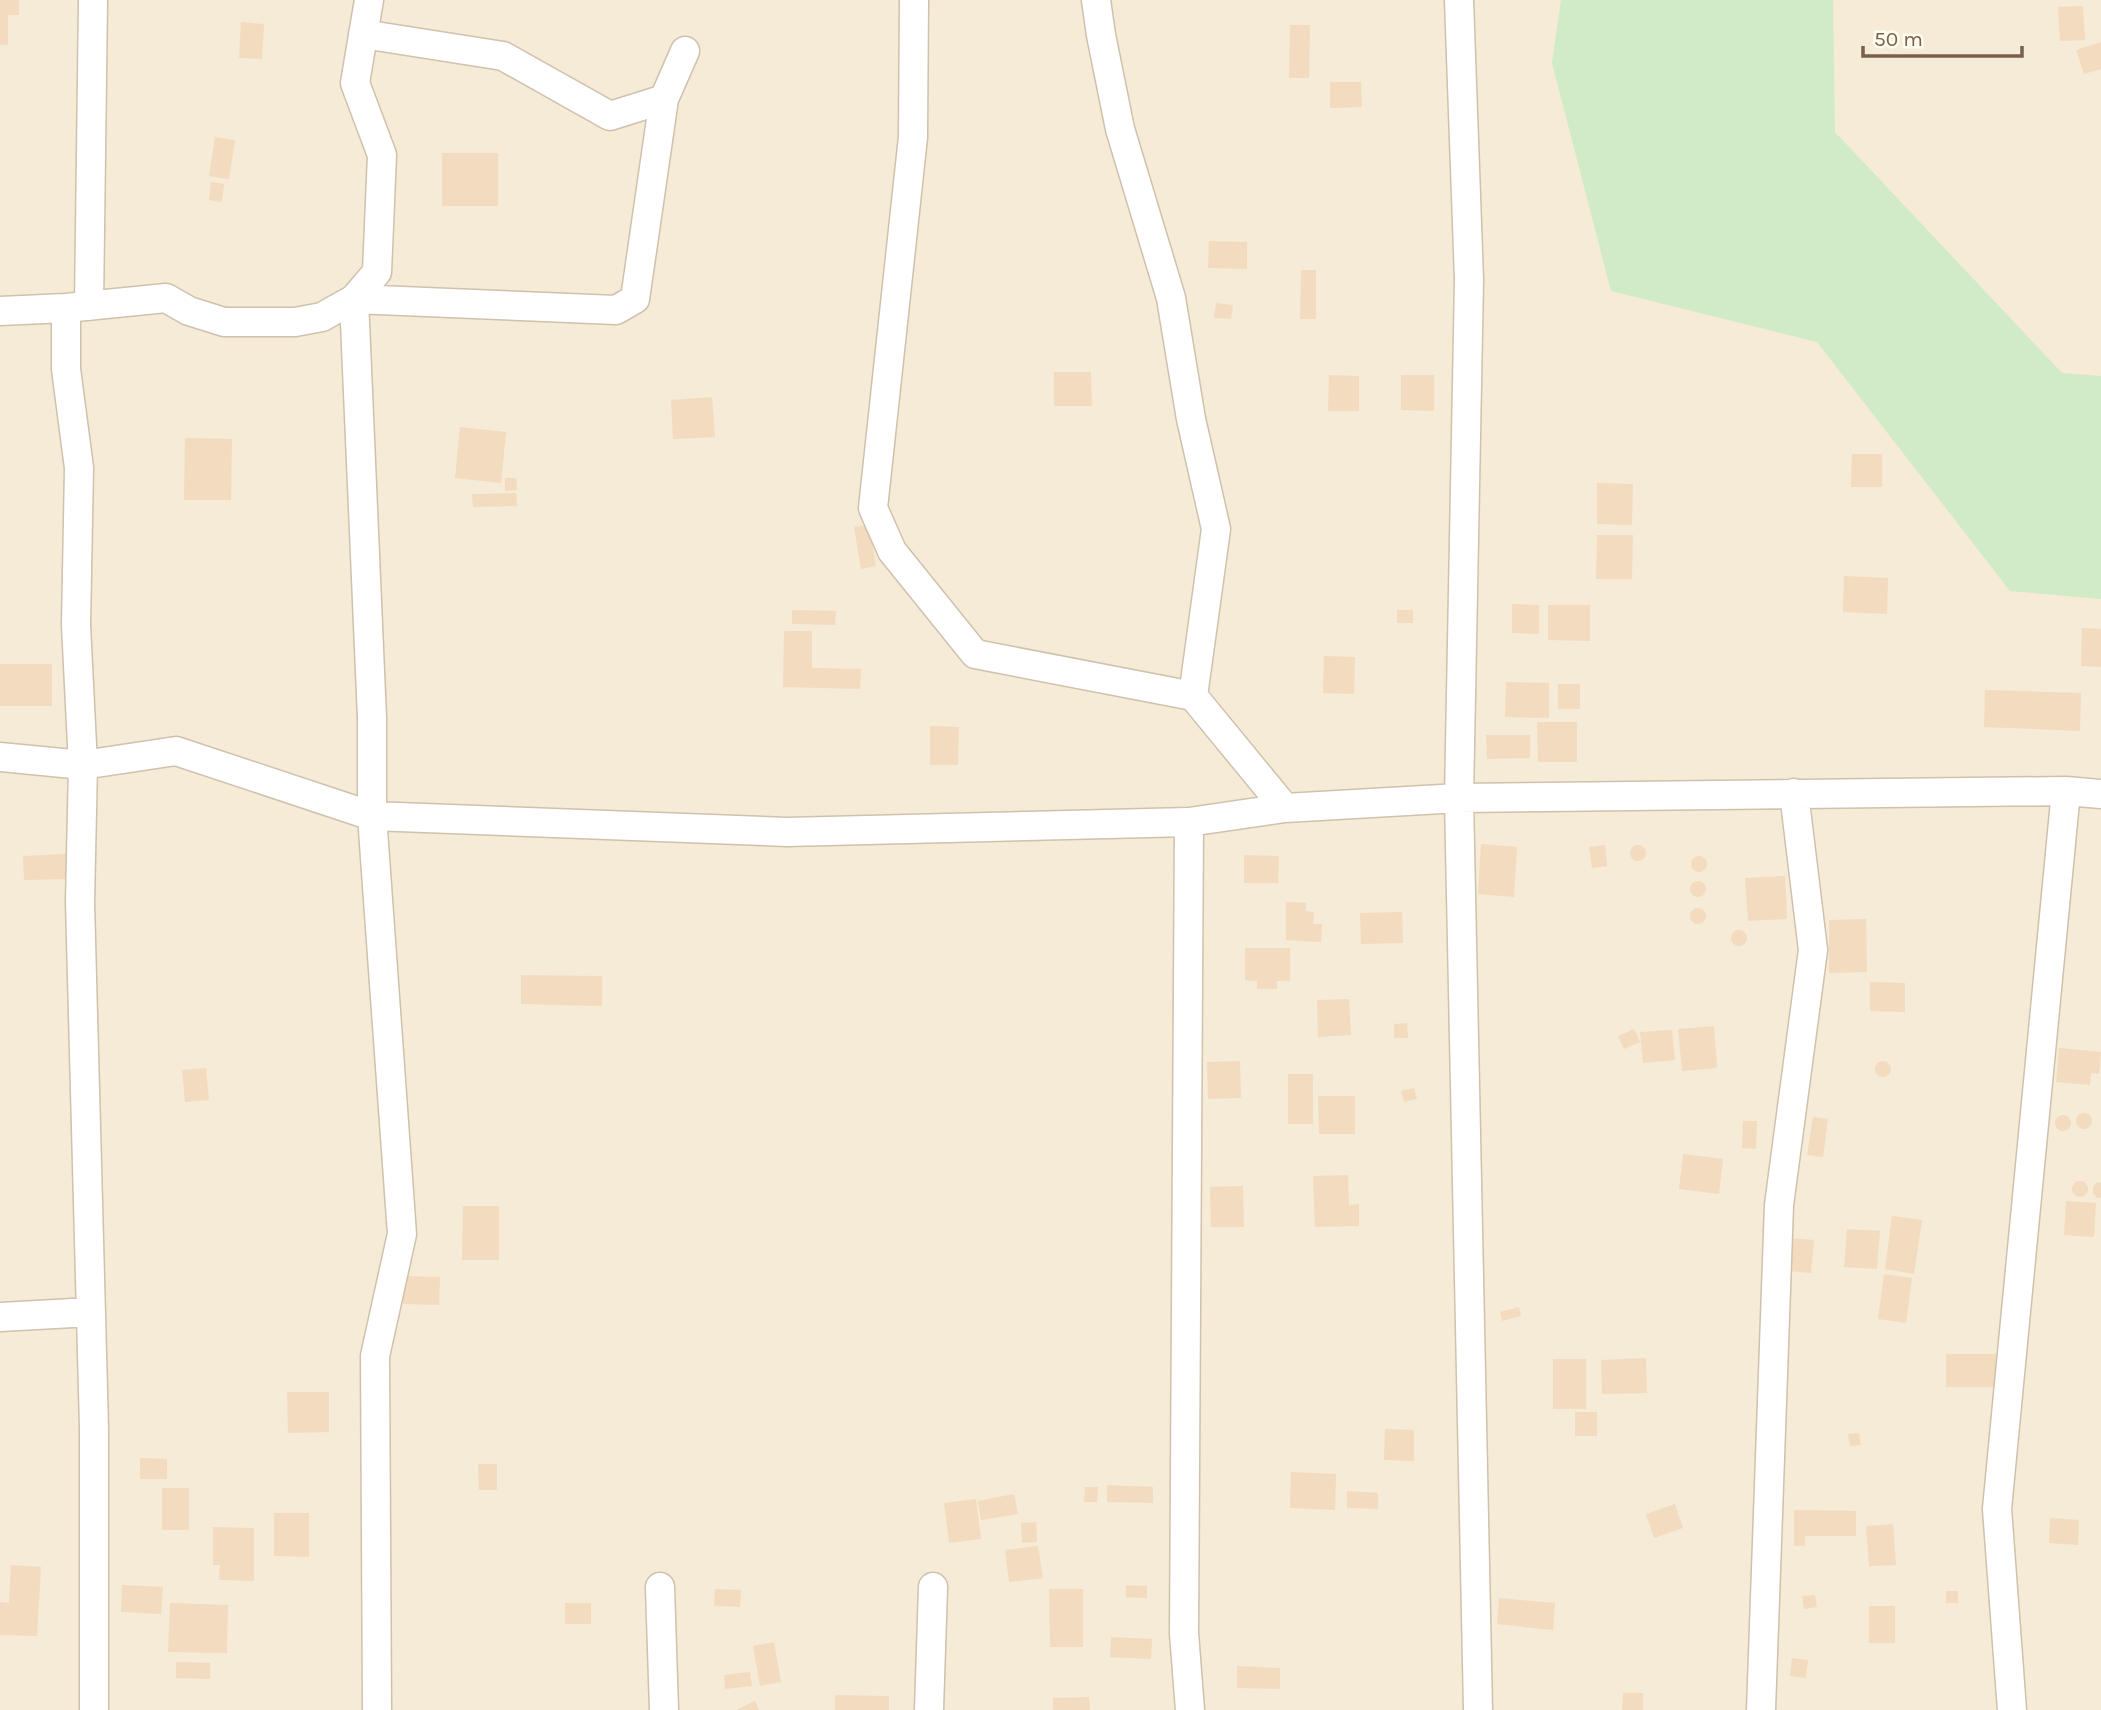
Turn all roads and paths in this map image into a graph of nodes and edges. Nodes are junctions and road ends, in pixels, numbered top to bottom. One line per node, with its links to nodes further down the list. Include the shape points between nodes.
1 (93, 0): 10 (street)
2 (369, 0): 6 (street)
3 (914, 0): 12 (street, via 914,137 873,508 892,551 975,654)
4 (1096, 0): 12 (street, via 1120,129 1171,298 1191,419 1216,528)
5 (1459, 0): 18 (street, via 1469,280)
6 (363, 34): 8 (street, via 503,56 610,116); 9 (street, via 355,83 382,155 377,272)
7 (685, 51): 8 (street)
8 (664, 99): 9 (street, via 635,299 616,310)
9 (354, 299): 10 (street, via 322,317 295,322 224,322 166,298); 20 (street)
10 (77, 307): 11 (street); 14 (street, via 66,369 79,468 76,625)
11 (0, 311)
12 (1193, 696): 19 (street)
13 (0, 757): 14 (street)
14 (83, 765): 20 (street, via 176,751); 22 (street, via 79,902)
15 (2066, 791): 16 (street); 17 (street); 33 (street, via 1997,1509)
16 (1794, 793): 18 (street); 32 (street, via 1813,950 1779,1205)
17 (2101, 794)
18 (1459, 798): 19 (street); 31 (street)
19 (1285, 808): 21 (street)
20 (372, 816): 21 (street, via 787,832); 27 (street, via 401,1234 375,1356)
21 (1189, 822): 30 (street, via 1184,1633)
22 (90, 1312): 23 (street); 26 (street)
23 (0, 1317)
24 (660, 1587): 28 (street)
25 (933, 1587): 29 (street)
26 (94, 1710)
27 (377, 1710)
28 (664, 1710)
29 (929, 1710)
30 (1190, 1710)
31 (1478, 1710)
32 (1761, 1710)
33 (2012, 1710)

